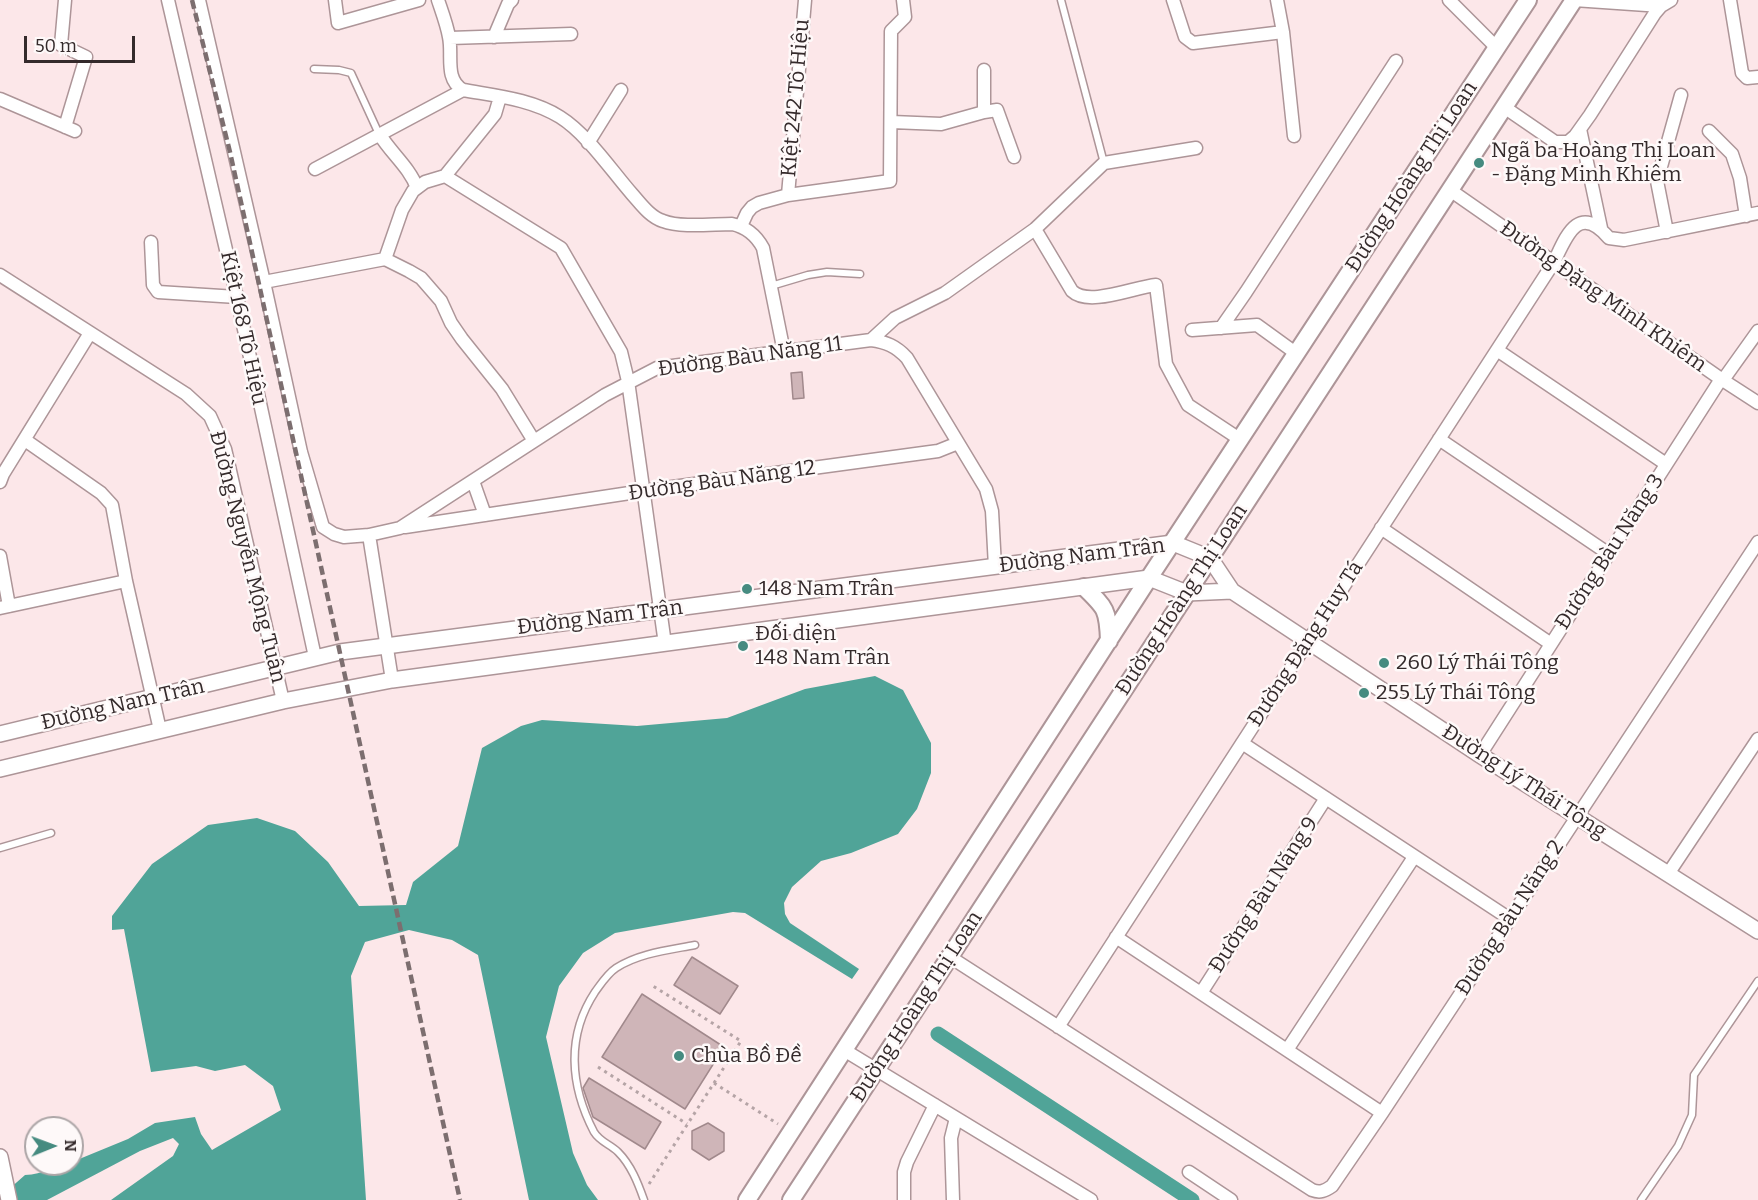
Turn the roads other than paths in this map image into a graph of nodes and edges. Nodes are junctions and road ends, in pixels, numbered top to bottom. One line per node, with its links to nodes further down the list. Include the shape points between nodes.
1 (64, 0): 31 (street, via 61,45 86,57 70,129)
2 (168, 0): 60 (street, Kiệt 168 Tô Hiệu)
3 (199, 0): 58 (street, Đường Bàu Năng 11)
4 (335, 0): 5 (street, via 338,23)
5 (419, 0)
6 (438, 0): 21 (street)
7 (513, 0): 20 (street)
8 (805, 0): 47 (street, Kiệt 242 Tô Hiệu)
9 (903, 0): 34 (street, Kiệt 242 Tô Hiệu, via 905,17 891,31)
10 (1061, 0): 42 (lane)
11 (1173, 0): 18 (street, via 1185,37 1193,43)
12 (1276, 0): 18 (street)
13 (1449, 0): 22 (street)
14 (1528, 0): 22 (main road, Đường Hoàng Thị Loan)
15 (1574, 0): 17 (street); 32 (main road, Đường Hoàng Thị Loan)
16 (1730, 0): 26 (street, via 1742,73 1747,78)
17 (1666, 3): 35 (street)
18 (1283, 32): 38 (street)
19 (571, 34): 20 (street)
20 (494, 37): 21 (street)
21 (450, 38): 27 (street, via 450,72)
22 (1497, 48): 68 (main road, Đường Hoàng Thị Loan)
23 (1396, 61): 61 (street)
24 (314, 69): 37 (lane, via 351,73)
25 (984, 70): 33 (street)
26 (1758, 76)
27 (463, 90): 30 (street); 37 (street)
28 (621, 90): 39 (street)
29 (1681, 95): 52 (street, via 1657,182)
30 (500, 97): 39 (street, via 535,105 555,115); 44 (street, via 495,114)
31 (0, 99)
32 (1504, 107): 35 (street, via 1555,142 1568,141); 46 (main road, Đường Hoàng Thị Loan)
33 (984, 112): 34 (street, via 941,124); 41 (street, via 997,111)
34 (892, 122): 47 (street, Kiệt 242 Tô Hiệu, via 888,182)
35 (1580, 129): 50 (street)
36 (1709, 131): 48 (street, via 1732,154)
37 (380, 135): 43 (street); 45 (street)
38 (1294, 136)
39 (588, 143): 49 (street, via 658,219 675,224)
40 (1196, 148): 42 (street)
41 (1014, 157)
42 (1104, 163): 51 (street)
43 (315, 169)
44 (445, 176): 45 (street); 70 (street, via 561,248 621,352)
45 (417, 188): 54 (street, via 402,210)
46 (1450, 190): 55 (street, Đường Đặng Minh Khiêm); 89 (main road, Đường Hoàng Thị Loan)
47 (788, 195): 49 (street, Kiệt 242 Tô Hiệu, via 752,207)
48 (1752, 215): 52 (street)
49 (741, 226): 59 (street, via 763,248)
50 (1601, 228): 52 (street, via 1614,240); 55 (street, Đường Đặng Huy Tá, via 1588,223 1576,225)
51 (1035, 230): 65 (street, via 945,293 895,318); 74 (street, via 1076,296 1104,296 1156,285 1167,364 1188,405)
52 (1667, 232)
53 (151, 242): 60 (street, via 153,285 158,291)
54 (385, 259): 58 (street); 75 (street, via 421,278 432,290 456,331 502,389)
55 (1554, 262): 66 (street, Đường Đặng Huy Tá); 69 (street, Đường Đặng Minh Khiêm)
56 (860, 274): 59 (lane, via 827,272)
57 (0, 275): 64 (street, Đường Nguyễn Mộng Tuân)
58 (264, 282): 84 (street, Đường Bàu Năng 11, via 302,452 323,526 344,537)
59 (771, 286): 67 (street)
60 (237, 297): 103 (street, Kiệt 168 Tô Hiệu)
61 (1221, 328): 62 (street); 68 (street, via 1257,325)
62 (1192, 330)
63 (1758, 331): 69 (street, Đường Bàu Năng 3)
64 (90, 333): 73 (street); 104 (street, Đường Nguyễn Mộng Tuân, via 186,394 210,416 225,449)
65 (871, 340): 67 (street, Đường Bàu Năng 11); 76 (street, Đường Bàu Năng 11, via 884,342 907,358)
66 (1497, 350): 72 (street, Đường Đặng Huy Tá); 77 (street)
67 (784, 352): 70 (street, Đường Bàu Năng 11, via 657,368)
68 (1297, 354): 74 (main road, Đường Hoàng Thị Loan)
69 (1722, 380): 71 (street, Đường Đặng Minh Khiêm); 77 (street, Đường Bàu Năng 3)
70 (628, 381): 75 (street, Đường Bàu Năng 11); 80 (street)
71 (1758, 403)
72 (1439, 439): 83 (street, Đường Đặng Huy Tá); 87 (street)
73 (25, 440): 79 (street); 92 (street, via 101,493 112,505)
74 (1241, 440): 86 (main road, Đường Hoàng Thị Loan)
75 (534, 441): 78 (street, Đường Bàu Năng 11)
76 (958, 442): 80 (street, Đường Bàu Năng 12, via 939,452); 90 (street, Đường Bàu Năng 11, via 986,489 992,511)
77 (1666, 464): 87 (street, Đường Bàu Năng 3)
78 (473, 481): 81 (street); 82 (street, Đường Bàu Năng 11)
79 (0, 482)
80 (643, 491): 81 (street, Đường Bàu Năng 12); 97 (street)
81 (485, 515): 82 (street, Đường Bàu Năng 12)
82 (400, 528): 84 (street, Đường Bàu Năng 11)
83 (1381, 528): 99 (street, Đường Đặng Huy Tá); 101 (street)
84 (369, 535): 102 (street)
85 (1758, 542): 115 (street, Đường Bàu Năng 2)
86 (1173, 543): 89 (street, Đường Nam Trân); 90 (street, Đường Nam Trân); 91 (main road, Đường Hoàng Thị Loan)
87 (1609, 554): 101 (street, Đường Bàu Năng 3)
88 (0, 556): 96 (street)
89 (1210, 558): 94 (street); 95 (main road, Đường Hoàng Thị Loan)
90 (995, 567): 97 (street, Đường Nam Trân)
91 (1149, 578): 93 (street, Đường Nam Trân); 95 (street, Đường Nam Trân); 98 (main road, Đường Hoàng Thị Loan)
92 (126, 581): 96 (street); 106 (street)
93 (1084, 587): 98 (main road, via 1106,609); 100 (street, Đường Nam Trân)
94 (1232, 591): 95 (street, Đường Nam Trân); 99 (street, Đường Lý Thái Tông)
95 (1186, 593): 124 (main road, Đường Hoàng Thị Loan)
96 (4, 607)
97 (660, 610): 100 (street); 102 (street, Đường Nam Trân)
98 (1109, 641): 128 (main road, Đường Hoàng Thị Loan)
99 (1308, 641): 111 (street, Đường Đặng Huy Tá); 112 (street, Đường Lý Thái Tông)
100 (665, 644): 105 (street, Đường Nam Trân)
101 (1551, 644): 112 (street, Đường Bàu Năng 3)
102 (386, 645): 103 (street, Đường Nam Trân); 105 (street)
103 (315, 657): 104 (street, Đường Nam Trân)
104 (275, 668): 106 (street, Đường Nam Trân); 107 (street, Đường Nguyễn Mộng Tuân)
105 (392, 680): 107 (street, Đường Nam Trân)
106 (152, 699): 108 (street); 109 (street, Đường Nam Trân)
107 (283, 701): 108 (street, Đường Nam Trân)
108 (160, 730): 113 (street, Đường Nam Trân)
109 (0, 734)
110 (1758, 739): 119 (street)
111 (1242, 743): 114 (street); 122 (street, Đường Đặng Huy Tá)
112 (1480, 755): 115 (street, Đường Lý Thái Tông)
113 (0, 769)
114 (1326, 798): 118 (street); 126 (street, Đường Bàu Năng 9)
115 (1578, 816): 119 (street, Đường Lý Thái Tông); 120 (street, Đường Bàu Năng 2)
116 (51, 833): 117 (lane)
117 (0, 848)
118 (1414, 856): 120 (street); 129 (street)
119 (1668, 874): 121 (street, Đường Lý Thái Tông)
120 (1509, 919): 132 (street, Đường Bàu Năng 2)
121 (1758, 931)
122 (1116, 937): 126 (street); 127 (street, Đường Đặng Huy Tá)
123 (695, 945): 138 (lane, via 651,954 615,968 588,1004 577,1031 575,1065 582,1105 600,1141 615,1149 635,1176)
124 (950, 957): 127 (street); 130 (main road, Đường Hoàng Thị Loan)
125 (1758, 981): 145 (lane, via 1694,1075 1692,1115 1678,1146)
126 (1201, 993): 129 (street)
127 (1058, 1026): 132 (street, Đường Bàu Năng 2, via 1318,1192 1332,1186)
128 (844, 1050): 130 (street); 139 (main road, Đường Hoàng Thị Loan)
129 (1287, 1050): 132 (street)
130 (877, 1070): 131 (street); 140 (main road, Đường Hoàng Thị Loan)
131 (935, 1105): 133 (street); 141 (street, via 906,1162)
132 (1382, 1113)
133 (956, 1118): 137 (street); 142 (street, via 951,1138)
134 (0, 1157): 136 (street)
135 (1189, 1173): 144 (street)
136 (6, 1190)
137 (1071, 1194): 143 (street)
138 (643, 1197)
139 (747, 1200)
140 (791, 1200)
141 (904, 1200)
142 (953, 1200)
143 (1091, 1200)
144 (1231, 1200)
145 (1641, 1200)

